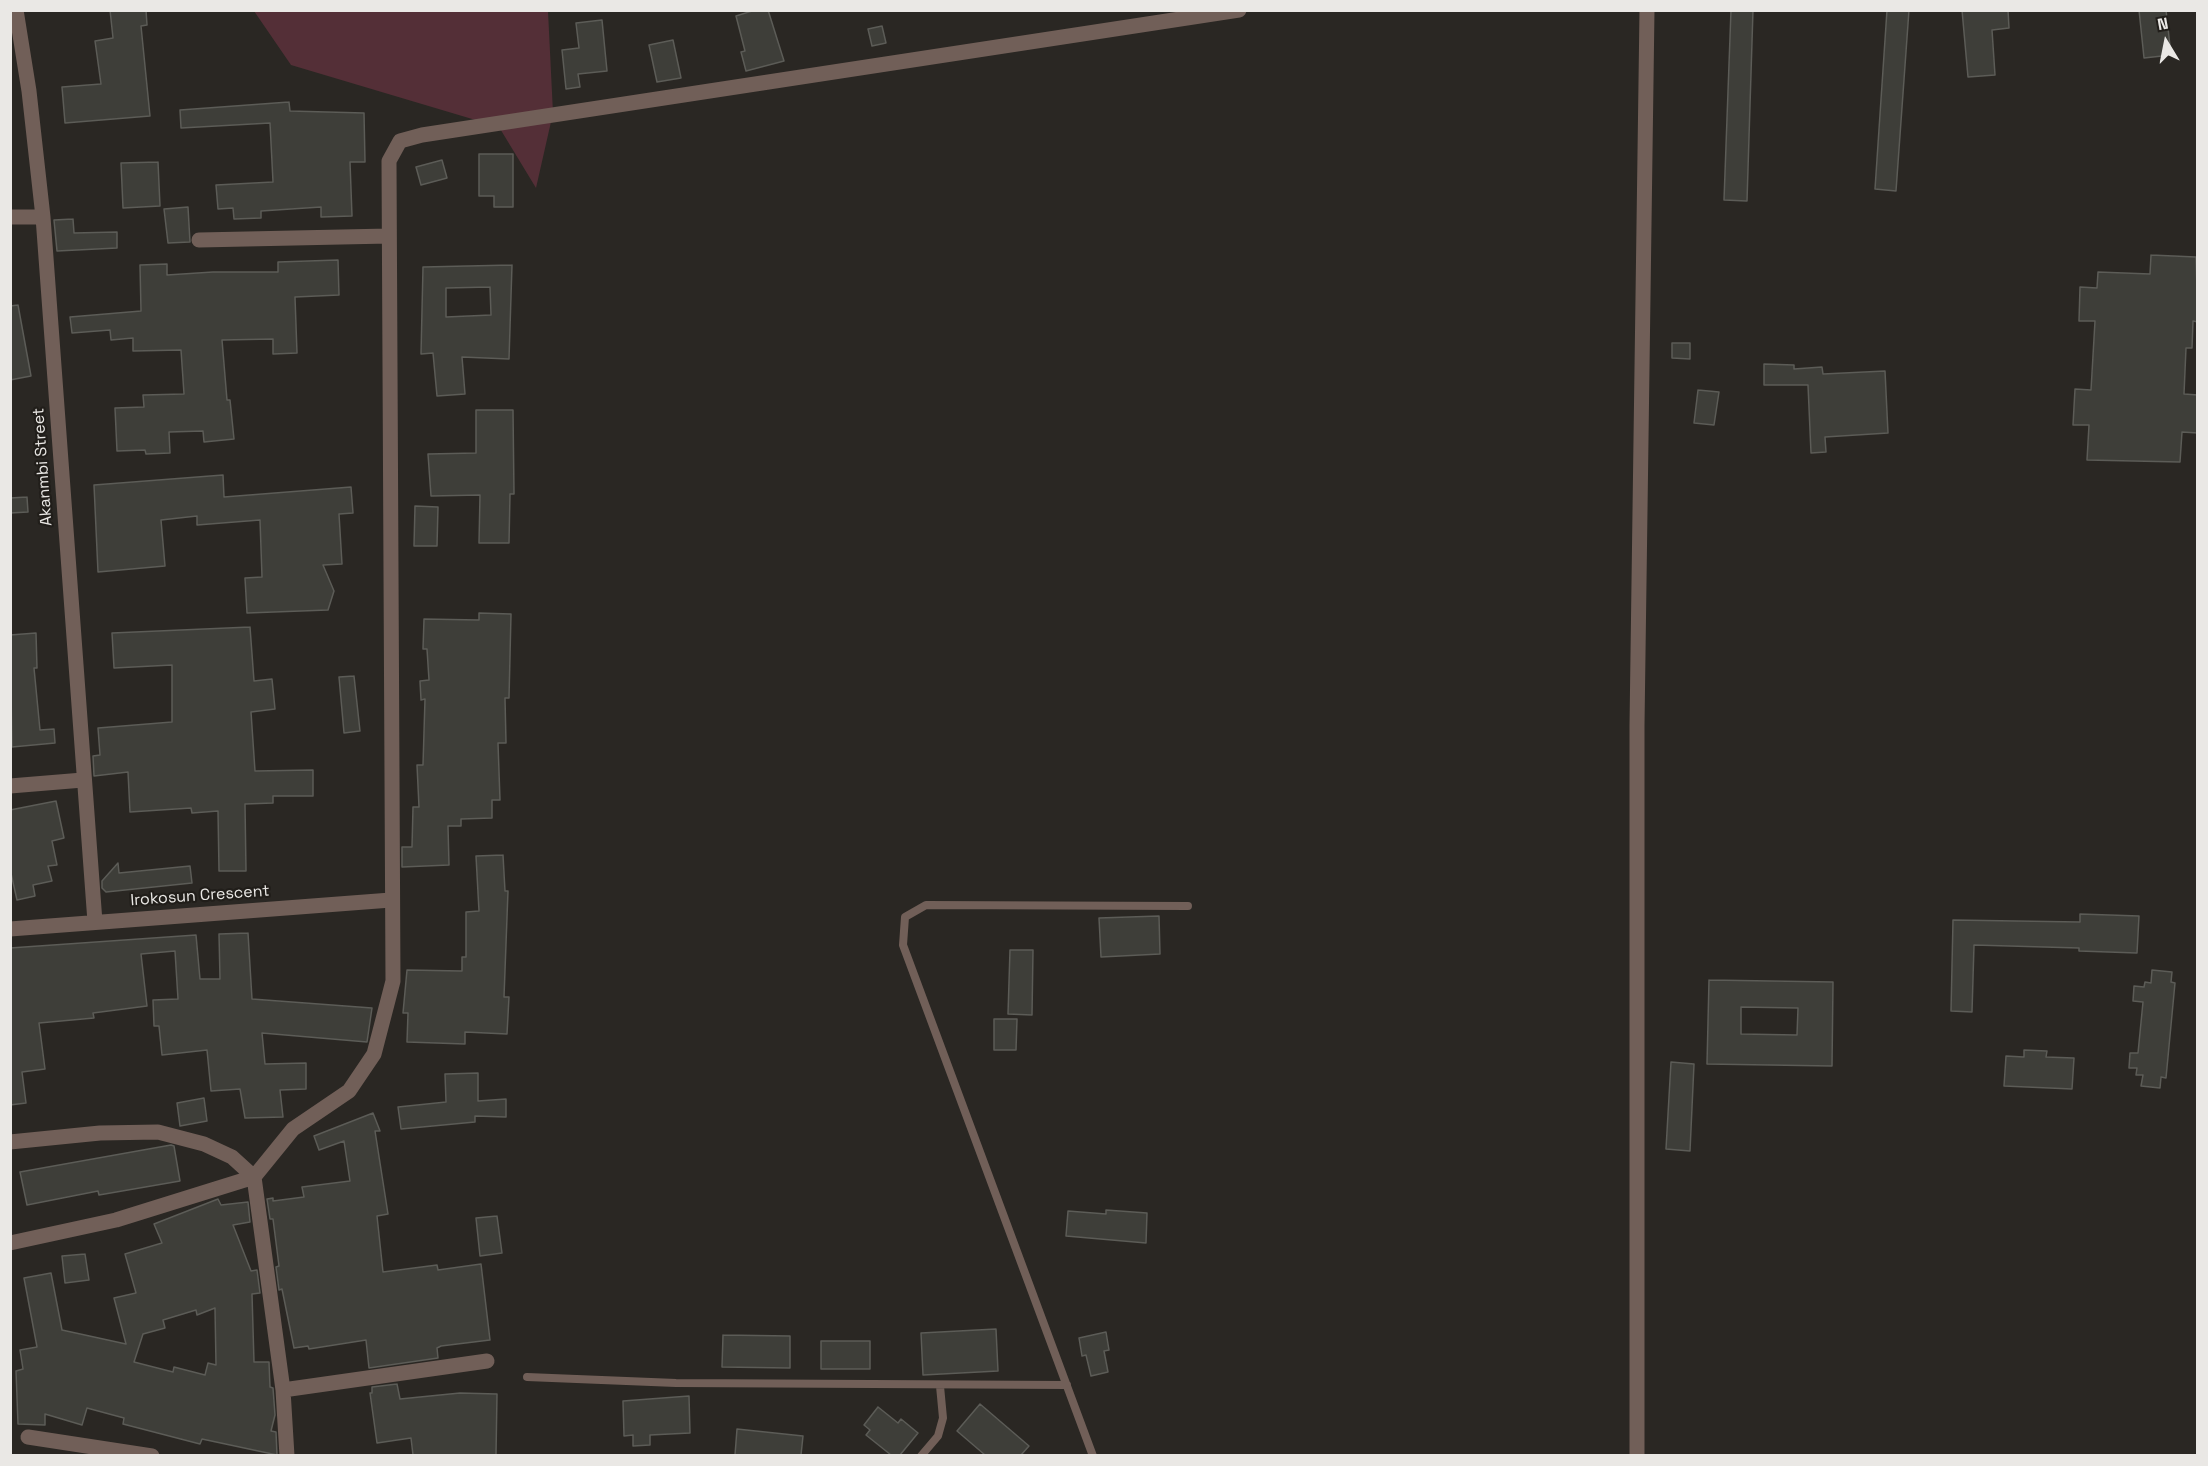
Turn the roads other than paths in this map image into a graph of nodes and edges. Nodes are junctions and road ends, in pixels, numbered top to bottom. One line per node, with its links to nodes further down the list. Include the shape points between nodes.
1 (16, 10): 5 (street, Akanmbi Street)
2 (1239, 10): 6 (street, via 400,141 388,161)
3 (1647, 10): 27 (street, via 1637,725)
4 (10, 217): 5 (street)
5 (43, 217): 8 (street, Akanmbi Street)
6 (389, 236): 7 (street); 10 (street)
7 (199, 240)
8 (83, 780): 9 (street); 12 (street, Akanmbi Street)
9 (10, 786)
10 (391, 900): 12 (street, Irokosun Crescent); 15 (street, via 393,981 374,1054 349,1091 293,1129)
11 (1188, 906): 19 (lane, via 926,904 905,917 903,945)
12 (95, 922): 13 (street, Irokosun Crescent)
13 (10, 929)
14 (10, 1142): 15 (street, via 100,1132 158,1132 204,1144 232,1157)
15 (254, 1177): 16 (street, via 116,1220); 21 (street)
16 (10, 1243)
17 (487, 1361): 21 (street)
18 (527, 1377): 20 (lane)
19 (1067, 1385): 20 (lane); 26 (lane)
20 (940, 1386): 25 (lane, via 943,1418 938,1436)
21 (283, 1390): 24 (street)
22 (28, 1437): 23 (street)
23 (152, 1455)
24 (287, 1455)
25 (921, 1455)
26 (1093, 1455)
27 (1637, 1455)

